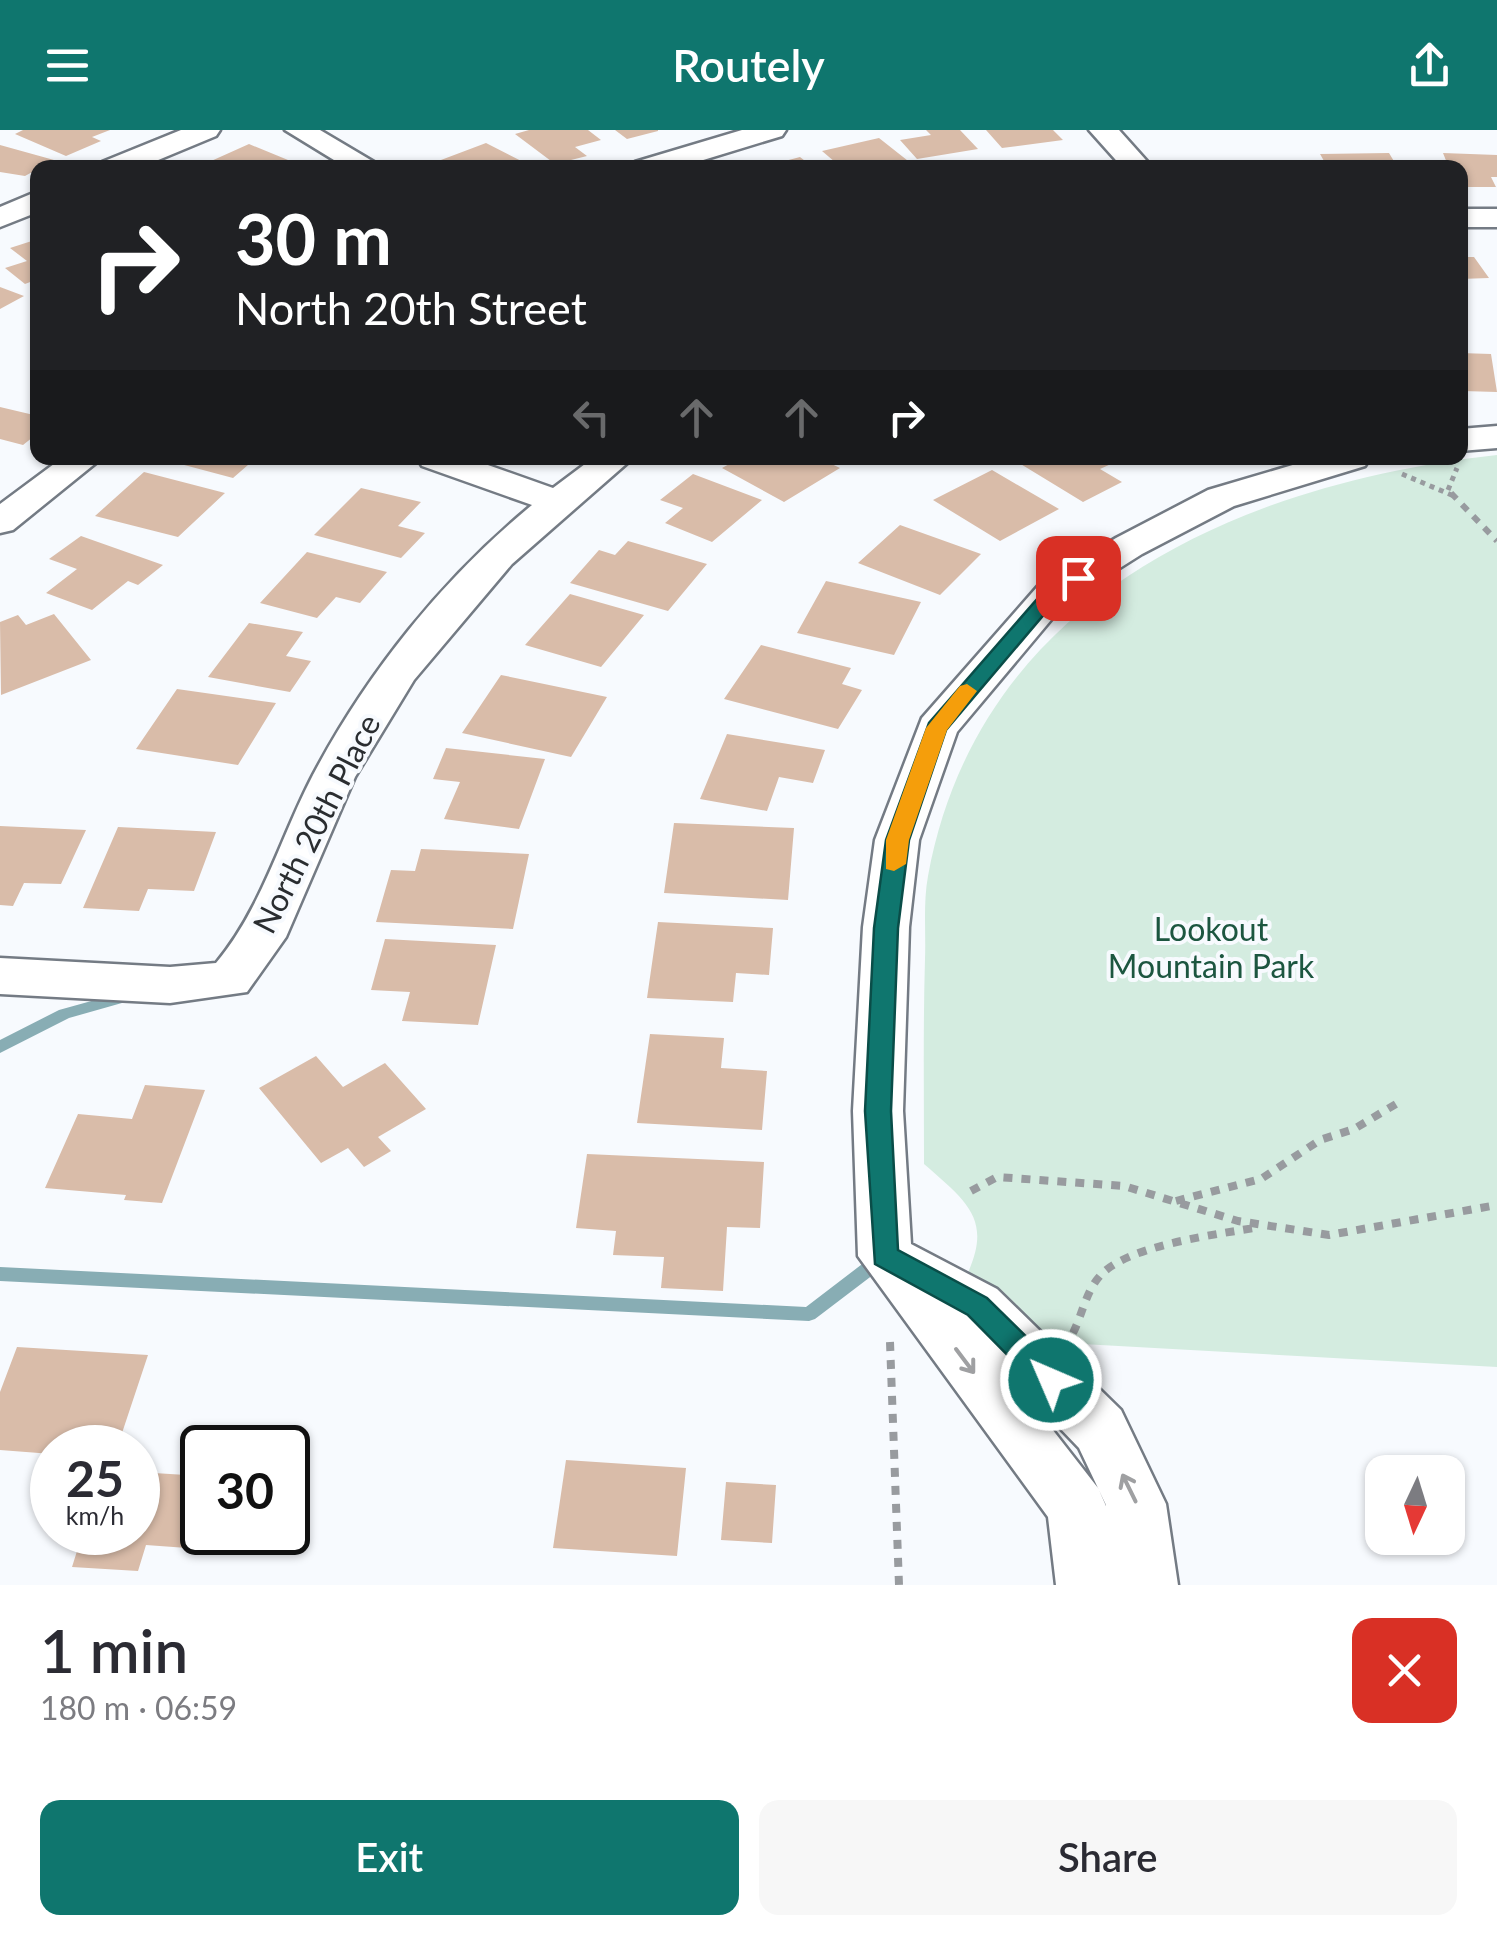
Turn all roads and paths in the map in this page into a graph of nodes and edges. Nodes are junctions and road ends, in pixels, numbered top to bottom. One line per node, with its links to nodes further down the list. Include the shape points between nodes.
1 (206, 130): 5 (street)
2 (299, 130): 6 (street)
3 (772, 130): 7 (street)
4 (1103, 130): 8 (street)
5 (132, 160)
6 (355, 160)
7 (672, 160)
8 (1132, 160)
9 (30, 204): 10 (street)
10 (0, 218)
11 (1468, 218): 12 (street)
12 (1497, 218)
13 (1497, 437): 14 (street)
14 (1468, 449)
15 (75, 465): 23 (street)
16 (455, 465): 22 (street)
17 (605, 465): 22 (street, North 20th Place)
18 (1329, 465): 31 (street, via 1221,498 1052,594 936,728 897,840 886,928 878,1111)
19 (1456, 465): 21 (path)
20 (1402, 474): 21 (path)
21 (1448, 490): 24 (path)
22 (556, 501): 25 (street, North 20th Place, via 468,584 398,670 344,757 265,934 230,980 170,984)
23 (0, 522)
24 (1497, 541)
25 (0, 976)
26 (1396, 1104): 28 (path, via 1306,1148 1262,1179)
27 (971, 1191): 28 (path, via 997,1177 1018,1178 1124,1186)
28 (1175, 1201): 30 (path)
29 (1497, 1205): 30 (path, via 1329,1235)
30 (1266, 1226): 32 (path, via 1174,1245 1100,1274)
31 (885, 1256): 33 (path); 34 (street, one-way to 34, via 1077,1508); 35 (street, one-way to 31, via 1136,1504 1100,1429 978,1306)
32 (1070, 1341)
33 (898, 1585)
34 (1087, 1585)
35 (1146, 1585)

